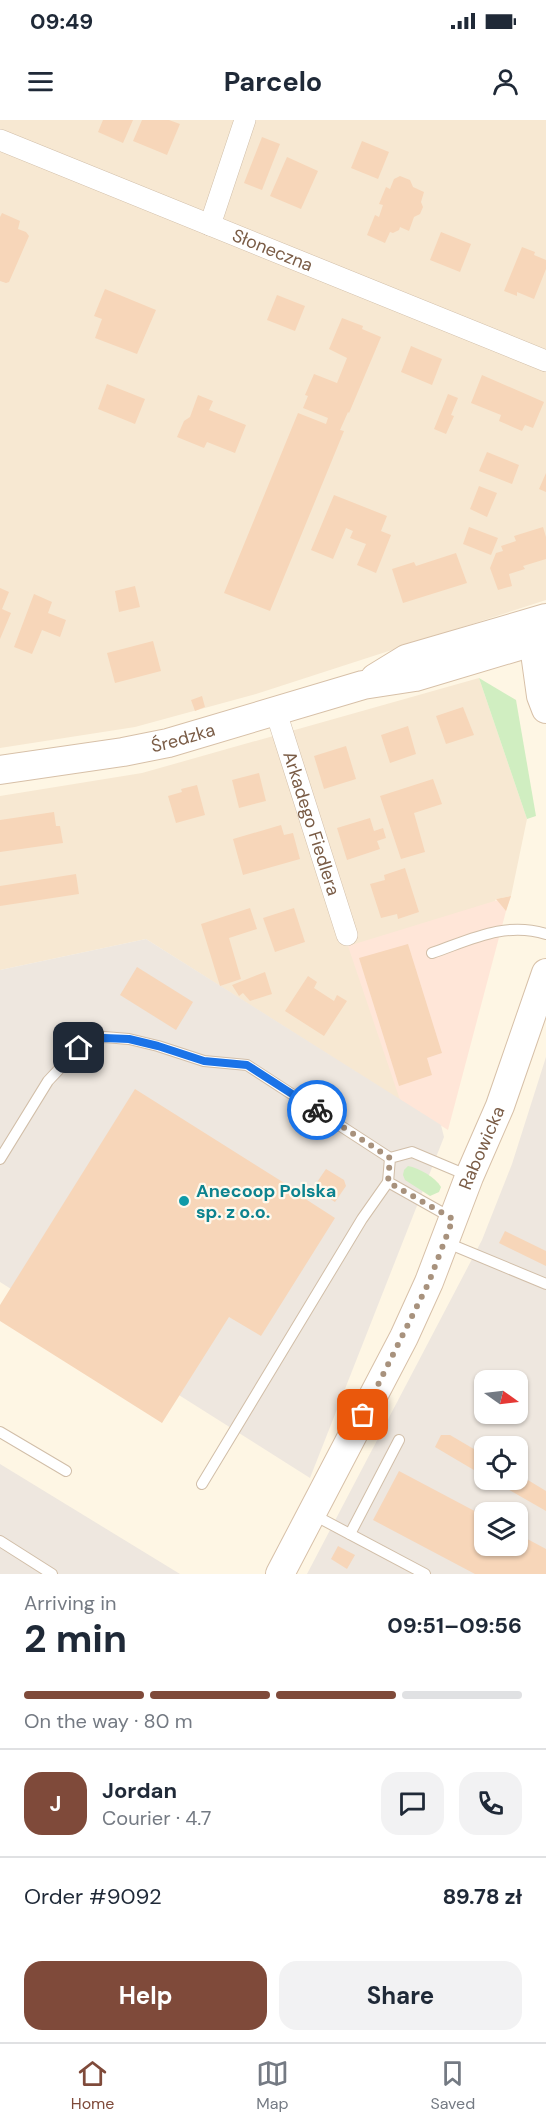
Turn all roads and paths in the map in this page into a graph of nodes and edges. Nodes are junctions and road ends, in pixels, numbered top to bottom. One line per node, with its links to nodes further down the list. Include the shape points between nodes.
1 (245, 120): 3 (street)
2 (0, 140): 3 (street, Słoneczna)
3 (210, 225): 4 (street, Słoneczna)
4 (546, 361)
5 (541, 633): 6 (street, via 541,696); 7 (street, Średzka, via 406,659 363,685)
6 (546, 709)
7 (276, 712): 8 (street, Średzka, via 168,743); 10 (street, Arkadego Fiedlera)
8 (0, 770)
9 (546, 934): 11 (lane, via 530,929 501,929)
10 (347, 935)
11 (432, 953)
12 (546, 973): 15 (street, Rabowicka, via 500,1106)
13 (390, 1158): 14 (lane, via 247,1065 204,1061 138,1041 104,1038 79,1048 48,1081); 15 (lane, via 412,1152); 16 (lane)
14 (0, 1159)
15 (469, 1177): 17 (street, Rabowicka)
16 (388, 1182): 17 (lane); 22 (lane)
17 (449, 1230): 18 (lane); 23 (street, Rabowicka, via 404,1337)
18 (546, 1284)
19 (0, 1432): 21 (lane)
20 (399, 1440): 24 (lane)
21 (66, 1472)
22 (202, 1484)
23 (312, 1514): 24 (lane); 27 (street, Rabowicka)
24 (350, 1534): 28 (lane)
25 (0, 1541): 26 (lane)
26 (52, 1574)
27 (280, 1574)
28 (425, 1574)

